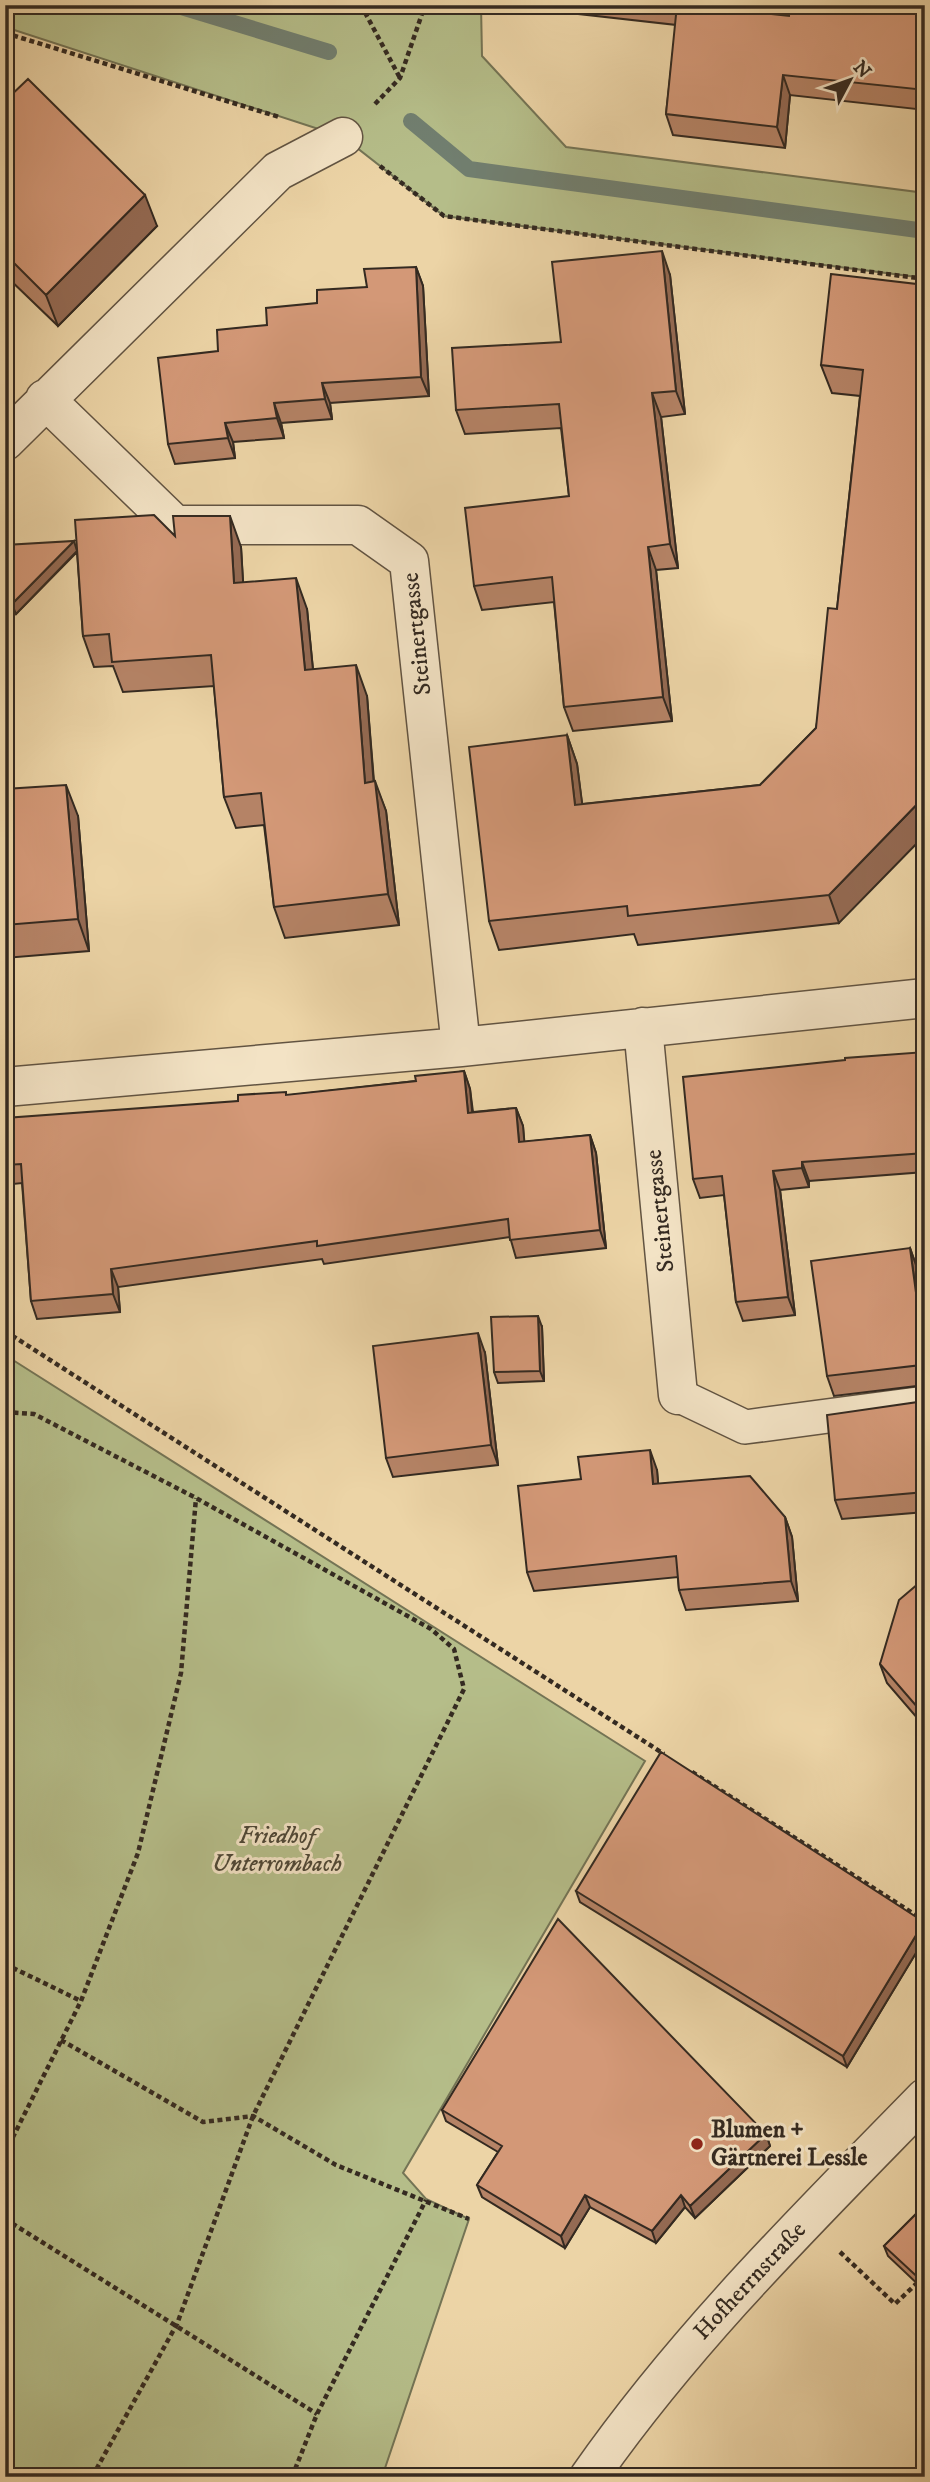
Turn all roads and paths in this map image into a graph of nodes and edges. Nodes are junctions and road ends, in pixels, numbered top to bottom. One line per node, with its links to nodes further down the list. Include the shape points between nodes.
1 (361, 5): 4 (path)
2 (425, 5): 4 (path)
3 (5, 33): 5 (path)
4 (400, 78): 5 (path)
5 (343, 137): 6 (path, via 444,216); 7 (street, via 278,171)
6 (925, 279)
7 (45, 399): 8 (street); 11 (street, Steinertgasse, via 175,525 358,525 409,561)
8 (5, 441)
9 (925, 998): 10 (street)
10 (643, 1027): 11 (street); 14 (street, Steinertgasse)
11 (461, 1047): 12 (street)
12 (5, 1087)
13 (5, 1331): 18 (path)
14 (678, 1395): 15 (lane, via 744,1427)
15 (925, 1403)
16 (5, 1412): 17 (path, via 34,1415)
17 (195, 1498): 22 (path, via 181,1673 138,1853); 25 (path, via 431,1629 454,1649 464,1689)
18 (669, 1757)
19 (680, 1764): 20 (path)
20 (925, 1921)
21 (5, 1964): 22 (path)
22 (81, 2001): 23 (path)
23 (61, 2040): 25 (path, via 203,2122); 26 (path)
24 (925, 2098): 30 (street, Hofherrnstraße)
25 (253, 2116): 27 (path, via 336,2165); 32 (path)
26 (5, 2153)
27 (426, 2200): 29 (path); 33 (path)
28 (5, 2219): 32 (path)
29 (469, 2219)
30 (807, 2220): 31 (path, via 895,2304); 36 (street, Hofherrnstraße, via 682,2355)
31 (916, 2284)
32 (177, 2324): 33 (path); 34 (path)
33 (317, 2414): 35 (path)
34 (92, 2477)
35 (292, 2477)
36 (589, 2477)

